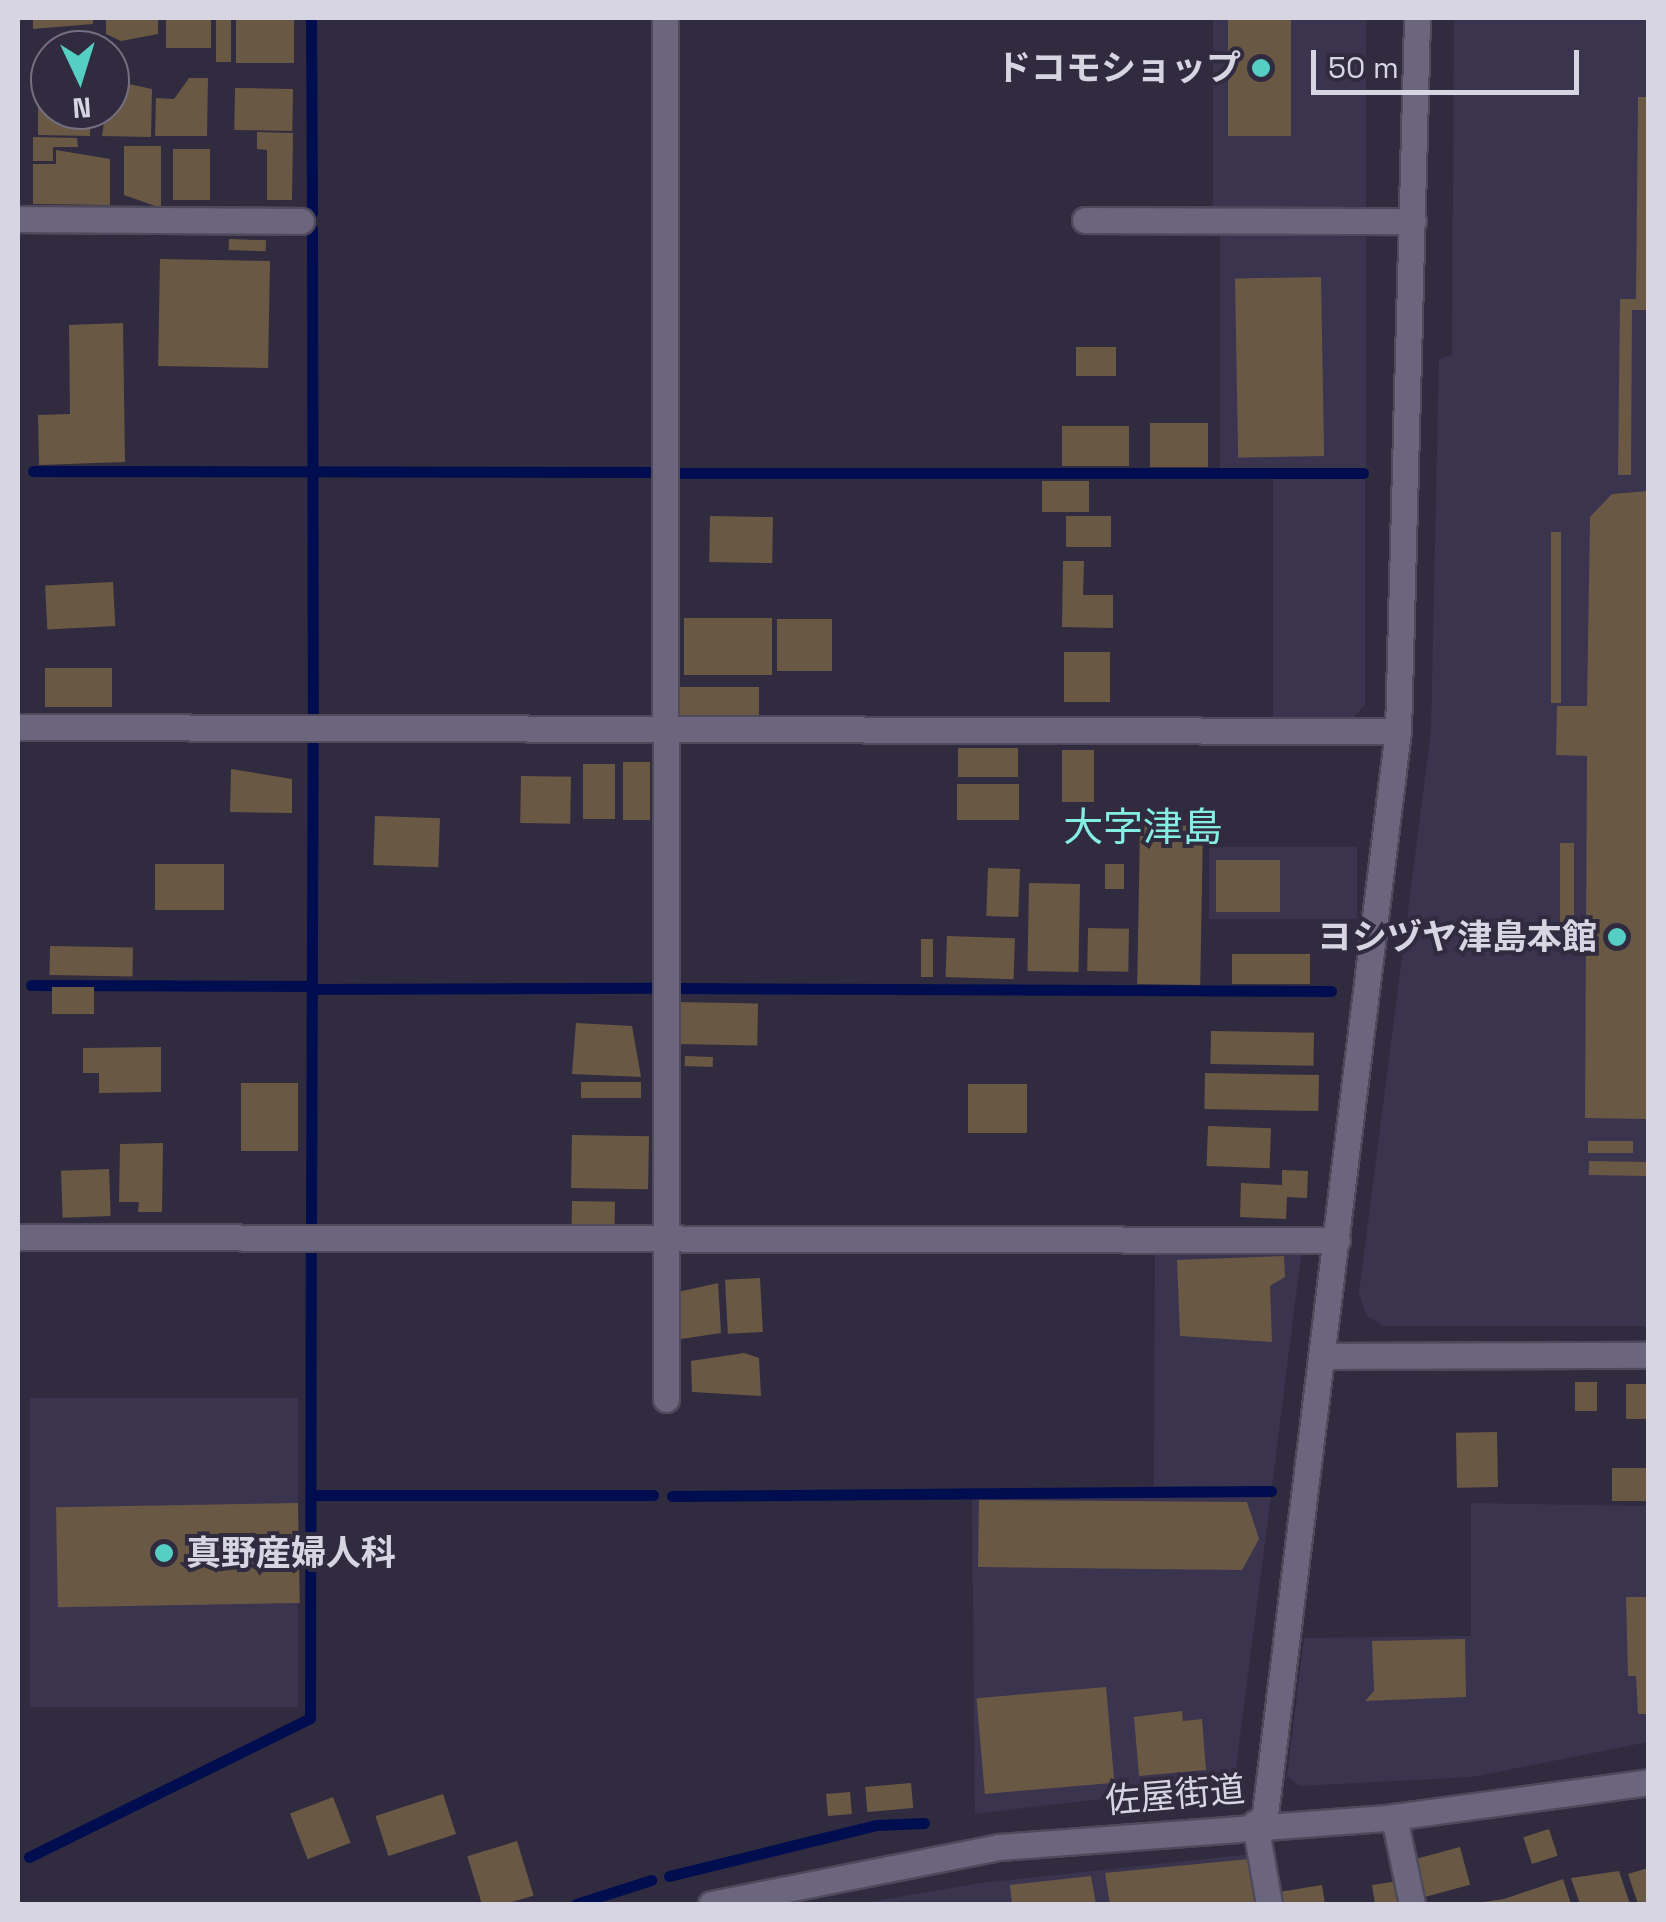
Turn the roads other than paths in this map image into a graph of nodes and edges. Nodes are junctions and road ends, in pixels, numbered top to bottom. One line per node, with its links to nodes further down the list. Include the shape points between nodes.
1 (666, 18): 8 (street)
2 (1417, 18): 6 (street)
3 (18, 220): 4 (street)
4 (301, 220)
5 (1085, 220): 6 (street)
6 (1412, 221): 9 (street)
7 (18, 726): 8 (street)
8 (661, 730): 9 (street); 11 (street)
9 (1398, 731): 12 (street)
10 (18, 1237): 11 (street)
11 (664, 1238): 12 (street); 15 (street)
12 (1337, 1240): 13 (street)
13 (1323, 1356): 14 (street); 18 (street)
14 (1648, 1356)
15 (666, 1399)
16 (1648, 1782): 17 (street, 佐屋街道)
17 (1394, 1817): 18 (street, 佐屋街道); 21 (street)
18 (1260, 1822): 19 (street, 佐屋街道, via 999,1847); 20 (street)
19 (712, 1904)
20 (1268, 1904)
21 (1412, 1904)

